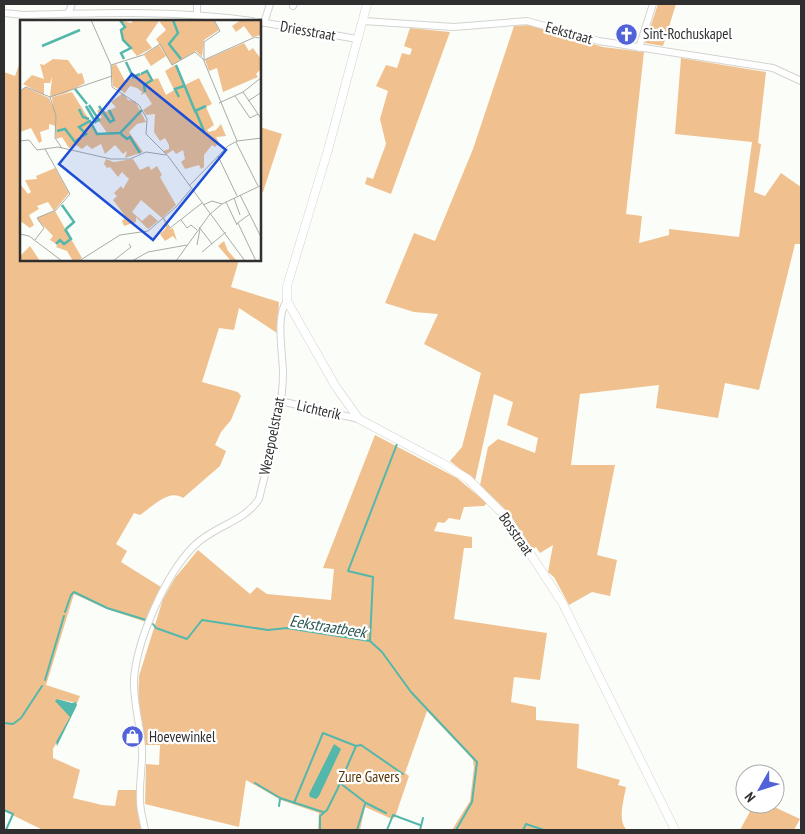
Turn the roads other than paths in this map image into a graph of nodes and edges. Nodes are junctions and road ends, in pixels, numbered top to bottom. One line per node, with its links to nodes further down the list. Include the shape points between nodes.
1 (72, 4): 7 (street)
2 (197, 4): 8 (street)
3 (270, 4): 11 (street)
4 (367, 4): 10 (street, Wezepoelstraat)
5 (653, 4): 13 (street)
6 (4, 13): 7 (street, via 24,16)
7 (68, 14): 8 (street)
8 (197, 15): 9 (street)
9 (243, 20)
10 (363, 21): 12 (street, Wezepoelstraat); 13 (street, Eekstraat, via 454,27 527,21 599,42)
11 (262, 23): 12 (street, Driesstraat)
12 (357, 39): 15 (street, Wezepoelstraat, via 287,286)
13 (639, 48): 14 (street, Eekstraat, via 773,68)
14 (801, 81)
15 (287, 301): 16 (street, Wezepoelstraat, via 282,313); 17 (street, Bosstraat)
16 (280, 401): 17 (street, Lichterik); 18 (street, Wezepoelstraat, via 259,499 253,509 195,545 164,586 155,605 134,678 142,745 140,800)
17 (358, 419): 19 (street, Bosstraat, via 468,480 507,518 563,604)
18 (145, 830)
19 (675, 830)

